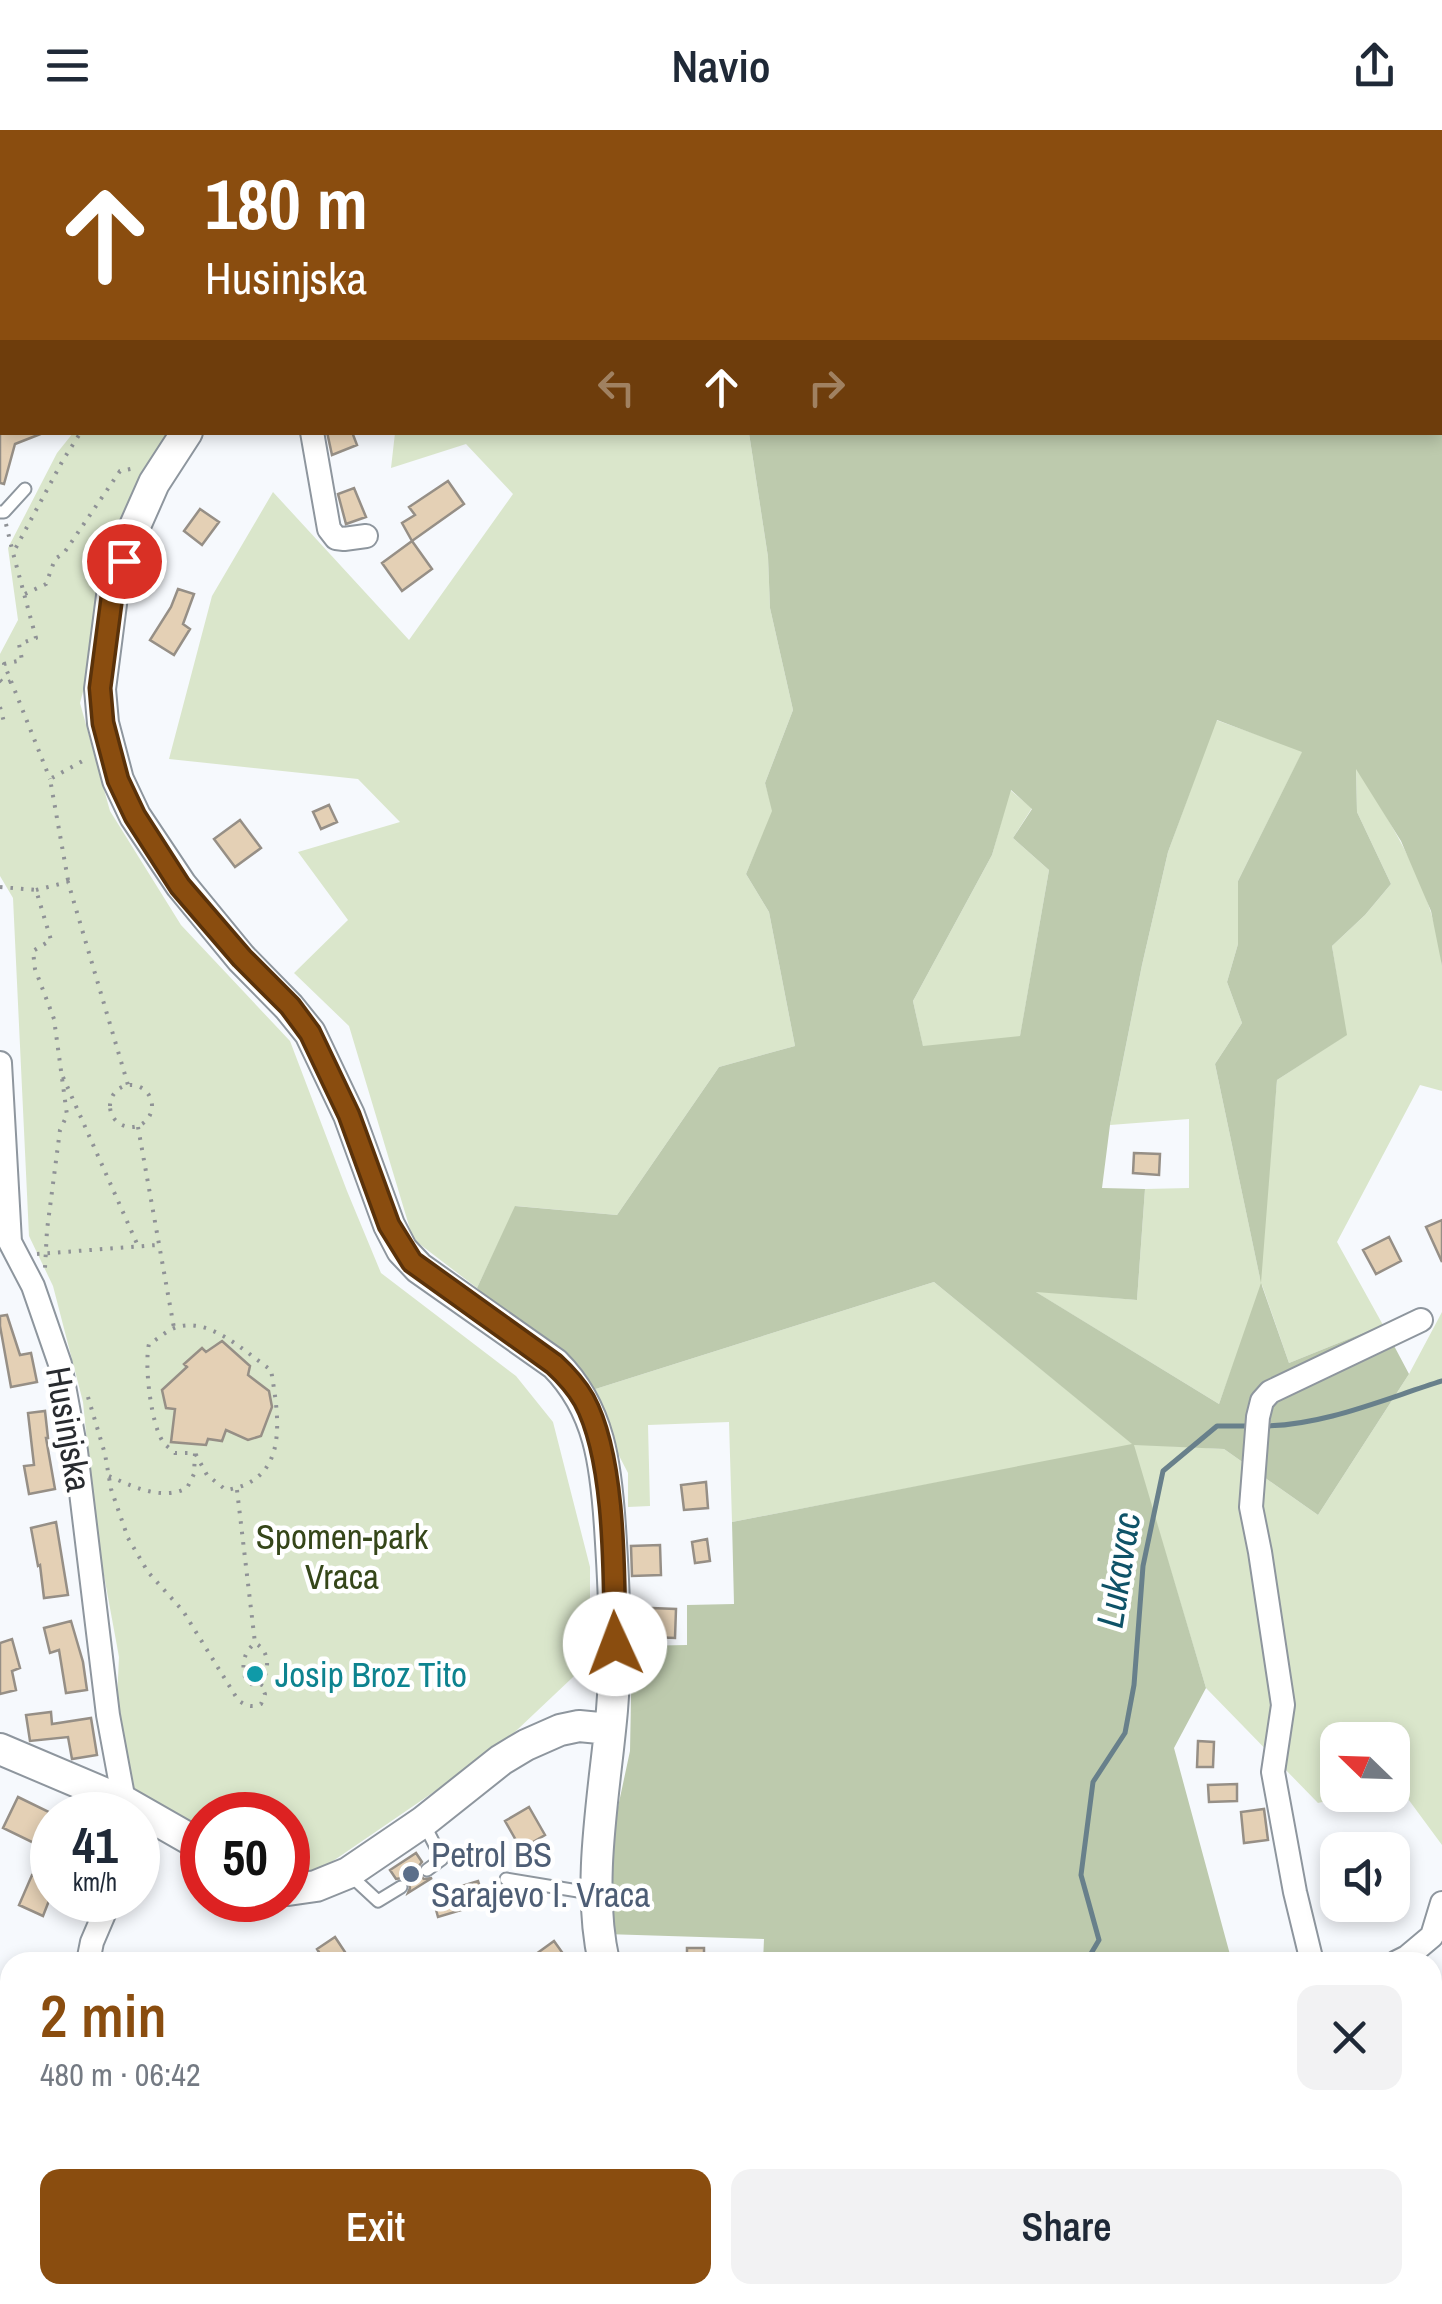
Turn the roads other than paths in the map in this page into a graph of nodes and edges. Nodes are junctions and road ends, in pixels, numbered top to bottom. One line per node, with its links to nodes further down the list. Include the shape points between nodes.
1 (0, 135): 2 (street)
2 (0, 153)
3 (184, 435): 11 (main road, via 134,526 112,596 100,688 118,780 180,886 310,1033 389,1225 409,1258 554,1364 585,1402 606,1477 615,1644)
4 (313, 435): 7 (street, via 329,529 336,538)
5 (25, 489): 6 (lane)
6 (2, 512)
7 (366, 536)
8 (0, 1063): 9 (street, Husinjska)
9 (5, 1242): 14 (street, Husinjska, via 33,1286 60,1364)
10 (1421, 1320): 26 (street, via 1270,1392 1257,1426 1251,1507 1283,1705 1274,1772)
11 (610, 1729): 15 (main road, via 579,1726 526,1745); 21 (main road)
12 (0, 1749): 13 (main road)
13 (92, 1792)
14 (123, 1792)
15 (422, 1822): 16 (lane, via 442,1860); 17 (main road)
16 (427, 1870)
17 (348, 1873): 19 (main road); 20 (lane, via 378,1901)
18 (506, 1879): 21 (lane)
19 (310, 1885)
20 (401, 1887)
21 (596, 1894): 25 (main road)
22 (1442, 1903): 27 (street, via 1432,1936)
23 (101, 1922): 24 (street)
24 (90, 1952)
25 (603, 1952)
26 (1310, 1952)
27 (1413, 1952)

